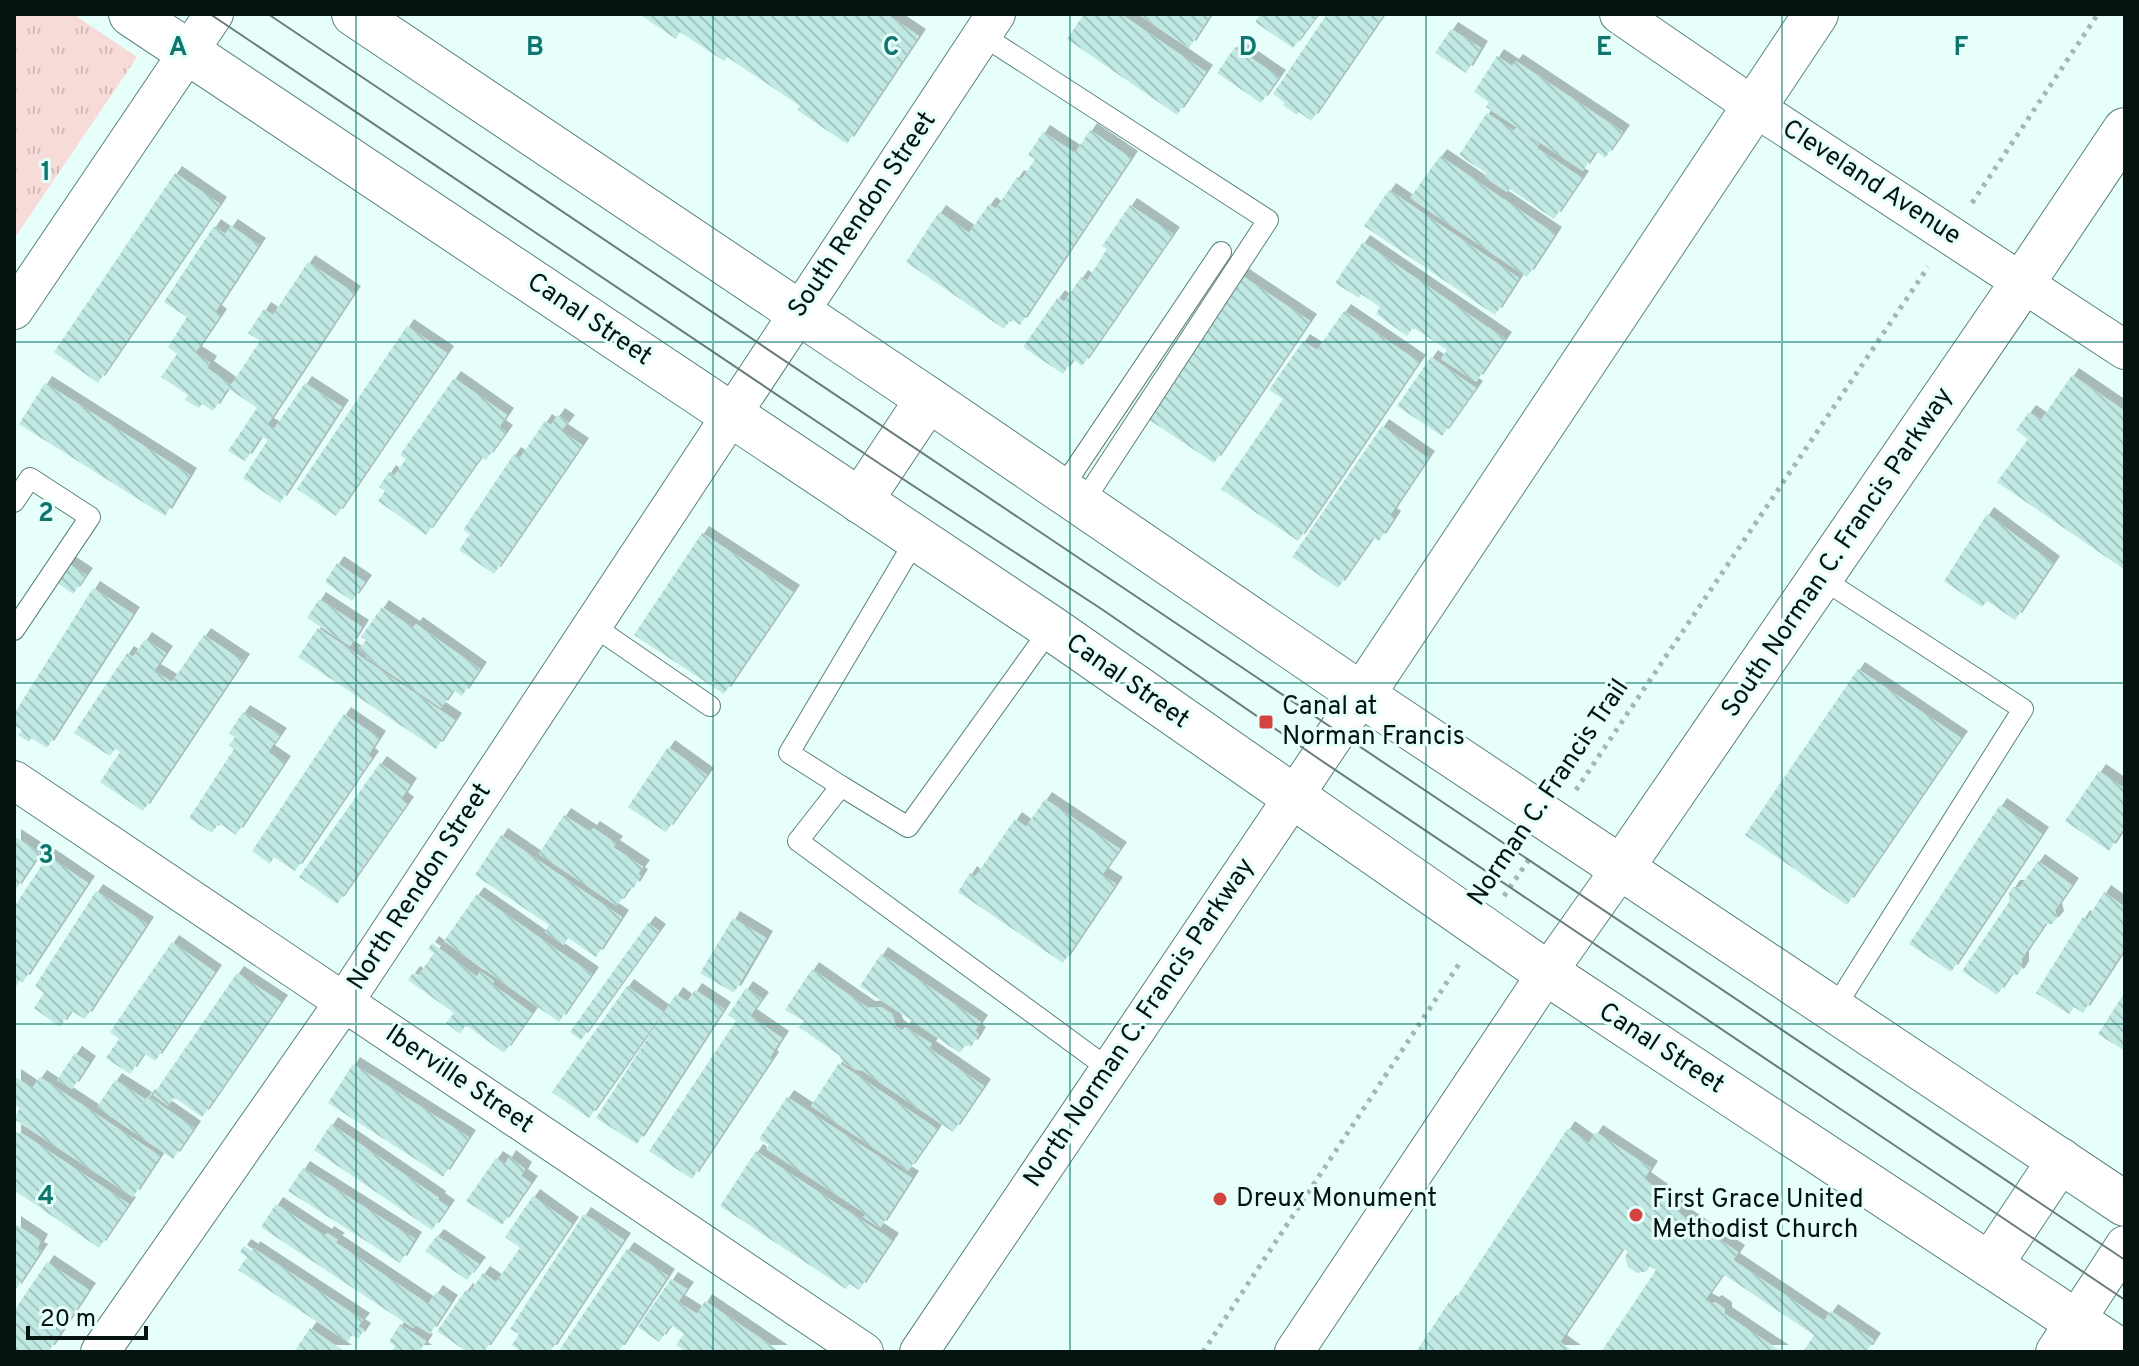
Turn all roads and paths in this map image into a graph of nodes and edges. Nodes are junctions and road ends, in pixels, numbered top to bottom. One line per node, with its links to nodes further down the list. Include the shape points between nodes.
1 (131, 14): 8 (main road, Canal Street)
2 (214, 14): 8 (street)
3 (354, 14): 16 (main road)
4 (1619, 14): 9 (street, Cleveland Avenue)
5 (1816, 14): 9 (main road)
6 (2098, 14): 11 (path)
7 (989, 24): 16 (street, South Rendon Street); 20 (lane, via 1268,220)
8 (189, 52): 15 (street); 19 (main road, Canal Street)
9 (1753, 106): 14 (street, Cleveland Avenue); 28 (main road)
10 (2125, 130): 14 (main road, South Norman C. Francis Parkway)
11 (1966, 212)
12 (1221, 252): 20 (lane)
13 (1933, 260): 33 (path, Norman C. Francis Trail)
14 (2023, 282): 17 (street, Cleveland Avenue); 24 (main road, South Norman C. Francis Parkway)
15 (14, 310)
16 (799, 312): 18 (main road); 19 (street, South Rendon Street)
17 (2125, 350)
18 (928, 399): 20 (main road); 21 (main road)
19 (730, 415): 21 (main road, Canal Street); 25 (street, North Rendon Street)
20 (1071, 497): 28 (main road)
21 (860, 501): 23 (main road, Canal Street)
22 (14, 502): 27 (lane, via 30,478 90,517)
23 (916, 539): 26 (main road, Canal Street); 31 (lane, via 789,753)
24 (1821, 578): 34 (main road, South Norman C. Francis Parkway); 38 (lane, via 2023,709)
25 (592, 625): 29 (lane); 37 (street, North Rendon Street)
26 (1051, 628): 31 (lane, via 908,827); 32 (main road, Canal Street)
27 (14, 630)
28 (1362, 695): 32 (street, North Norman C. Francis Parkway); 33 (main road)
29 (710, 706)
30 (14, 780): 37 (street, Iberville Street)
31 (841, 786): 39 (lane, via 798,841)
32 (1293, 798): 35 (main road, Canal Street); 39 (street, North Norman C. Francis Parkway)
33 (1554, 822): 34 (main road); 35 (path, Norman C. Francis Trail)
34 (1622, 867): 36 (street, South Norman C. Francis Parkway); 38 (main road)
35 (1482, 929): 36 (main road, Canal Street); 48 (path, Norman C. Francis Trail)
36 (1547, 973): 43 (main road, Canal Street); 49 (street)
37 (344, 1002): 45 (street, North Rendon Street); 46 (street, Iberville Street)
38 (1834, 1009): 40 (main road)
39 (1109, 1069): 47 (street, North Norman C. Francis Parkway)
40 (2060, 1160): 41 (main road); 43 (main road)
41 (2125, 1204)
42 (2125, 1245): 44 (street)
43 (1990, 1265): 44 (main road, Canal Street)
44 (2065, 1336): 50 (main road, Canal Street)
45 (100, 1352)
46 (864, 1352)
47 (919, 1352)
48 (1203, 1352)
49 (1295, 1352)
50 (2122, 1352)

